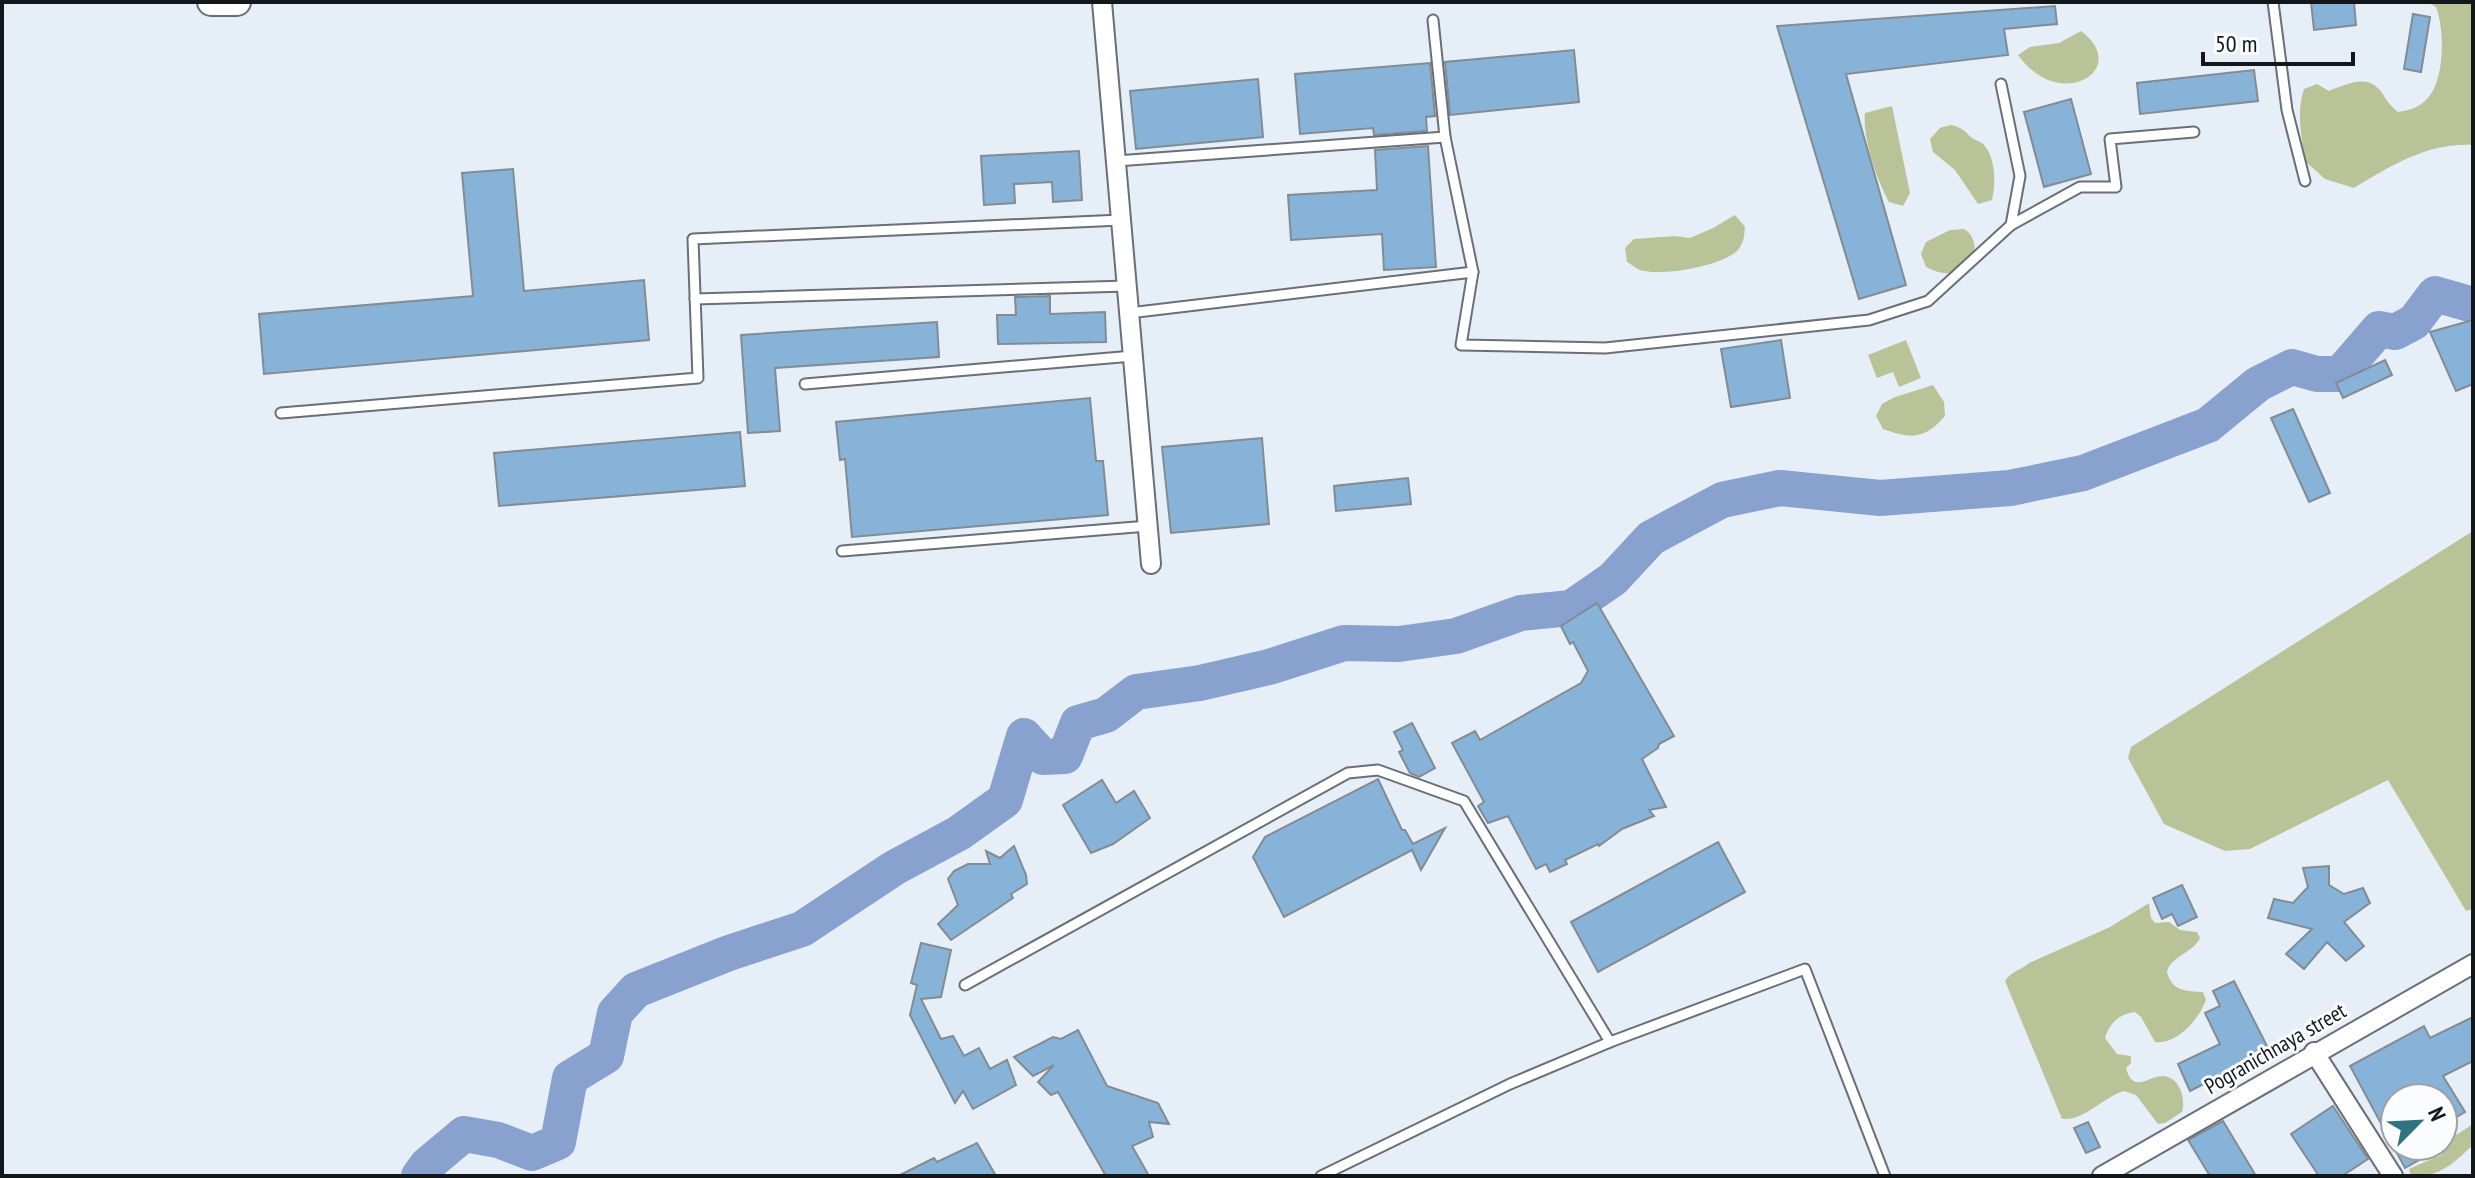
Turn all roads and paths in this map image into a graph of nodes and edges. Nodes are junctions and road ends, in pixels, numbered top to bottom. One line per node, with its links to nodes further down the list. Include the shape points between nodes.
1 (211, 2): 2 (main road)
2 (237, 2)
3 (1102, 2): 9 (street)
4 (2273, 2): 10 (lane, via 2287,110)
5 (1433, 20): 8 (lane)
6 (2001, 84): 12 (lane, via 2020,176)
7 (2194, 132): 12 (lane, via 2110,139 2116,187 2080,187)
8 (1445, 137): 9 (lane); 13 (lane)
9 (1116, 161): 11 (street)
10 (2305, 181)
11 (1121, 220): 14 (street); 15 (lane, via 693,239)
12 (2011, 225): 13 (lane, via 1928,301 1869,320 1605,348 1461,345)
13 (1473, 272): 16 (lane)
14 (1127, 286): 15 (lane); 16 (street)
15 (695, 299): 19 (lane, via 698,378)
16 (1129, 313): 17 (street)
17 (1133, 356): 18 (lane); 20 (street)
18 (805, 384)
19 (281, 413)
20 (1148, 526): 21 (lane); 22 (street)
21 (842, 551)
22 (1151, 564)
23 (2473, 964): 26 (street, Pogranichnaya street)
24 (965, 985): 25 (lane, via 1348,773 1378,770 1464,801)
25 (1610, 1042): 27 (lane); 28 (lane, via 1805,969)
26 (2314, 1052): 29 (street, Pogranichnaya street); 30 (street)
27 (1321, 1176)
28 (1885, 1176)
29 (2102, 1176)
30 (2393, 1176)

